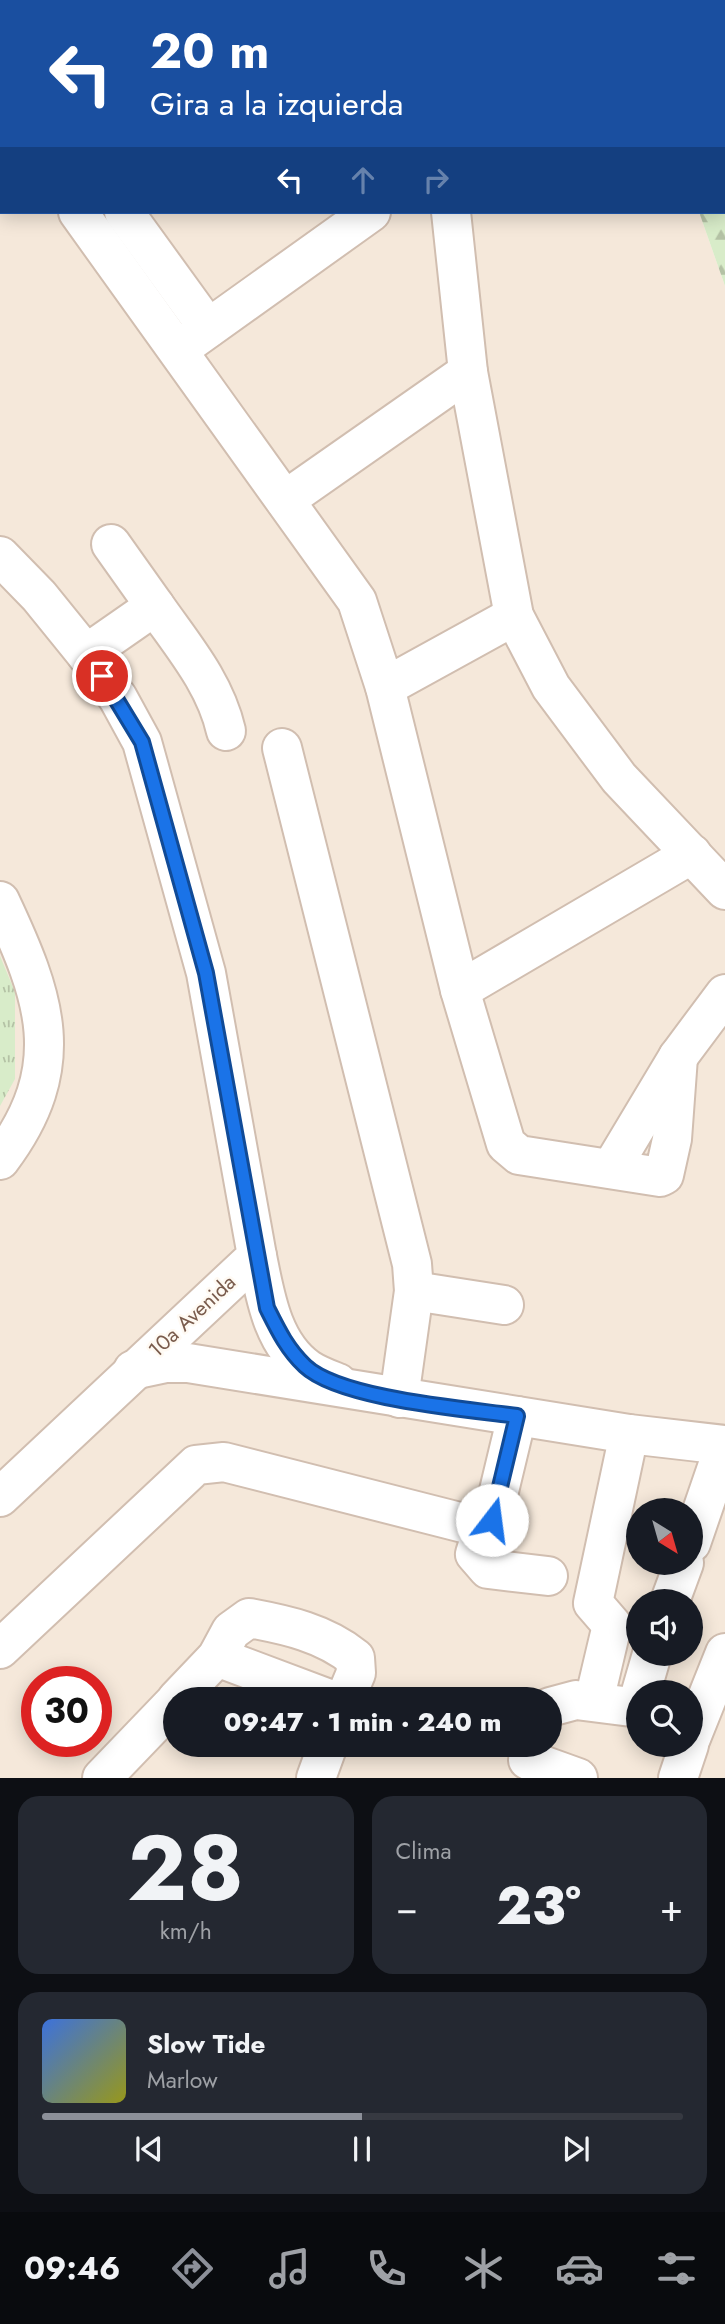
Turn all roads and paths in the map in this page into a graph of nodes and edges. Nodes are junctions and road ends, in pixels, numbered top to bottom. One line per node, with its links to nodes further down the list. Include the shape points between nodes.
1 (79, 214): 6 (street)
2 (125, 214): 5 (street)
3 (368, 214): 5 (street)
4 (451, 214): 7 (street)
5 (208, 328): 6 (street)
6 (178, 350): 8 (street)
7 (468, 372): 8 (street); 14 (street)
8 (285, 500): 16 (street, via 357,601)
9 (111, 544): 13 (street)
10 (0, 556): 12 (street)
11 (0, 583): 12 (street)
12 (39, 596): 15 (street)
13 (155, 606): 15 (street); 17 (street, via 211,688)
14 (514, 616): 16 (street); 19 (street, via 551,687 619,778)
15 (86, 654): 27 (street, via 142,742 206,973)
16 (385, 687): 22 (street)
17 (226, 731)
18 (282, 748): 28 (street, via 405,1233)
19 (692, 854): 20 (street); 22 (street)
20 (725, 890)
21 (0, 901): 25 (street, via 34,977 41,1002 44,1053 25,1122)
22 (460, 990): 26 (street, via 512,1152)
23 (725, 994): 24 (street)
24 (678, 1057): 26 (street); 26 (street, via 672,1139 664,1175 656,1178)
25 (0, 1160)
26 (612, 1167)
27 (257, 1256): 30 (street, 10a Avenida); 31 (street, via 267,1308 283,1342 307,1368)
28 (414, 1291): 29 (street); 32 (street)
29 (504, 1305)
30 (133, 1370): 31 (street, via 187,1363); 36 (street, 10a Avenida)
31 (356, 1392): 32 (street)
32 (399, 1398): 33 (street)
33 (517, 1416): 34 (street); 38 (street, via 492,1520)
34 (629, 1434): 35 (street); 40 (street, via 593,1603)
35 (725, 1446): 37 (street)
36 (0, 1497)
37 (704, 1506)
38 (483, 1528): 39 (street, via 475,1554 488,1569); 41 (street, via 223,1462 196,1465)
39 (548, 1576)
40 (625, 1628): 47 (street)
41 (0, 1650)
42 (725, 1653): 50 (street)
43 (218, 1657): 44 (street); 45 (street); 46 (street, via 231,1631 249,1618 292,1626 338,1645 355,1658)
44 (189, 1687)
45 (297, 1687)
46 (350, 1687)
47 (594, 1701): 48 (street); 49 (street)
48 (626, 1702)
49 (562, 1704)
50 (703, 1706)
51 (163, 1714): 55 (street)
52 (324, 1757): 56 (street)
53 (685, 1757): 58 (street)
54 (525, 1761): 57 (street)
55 (102, 1778)
56 (316, 1778)
57 (578, 1778)
58 (678, 1778)

